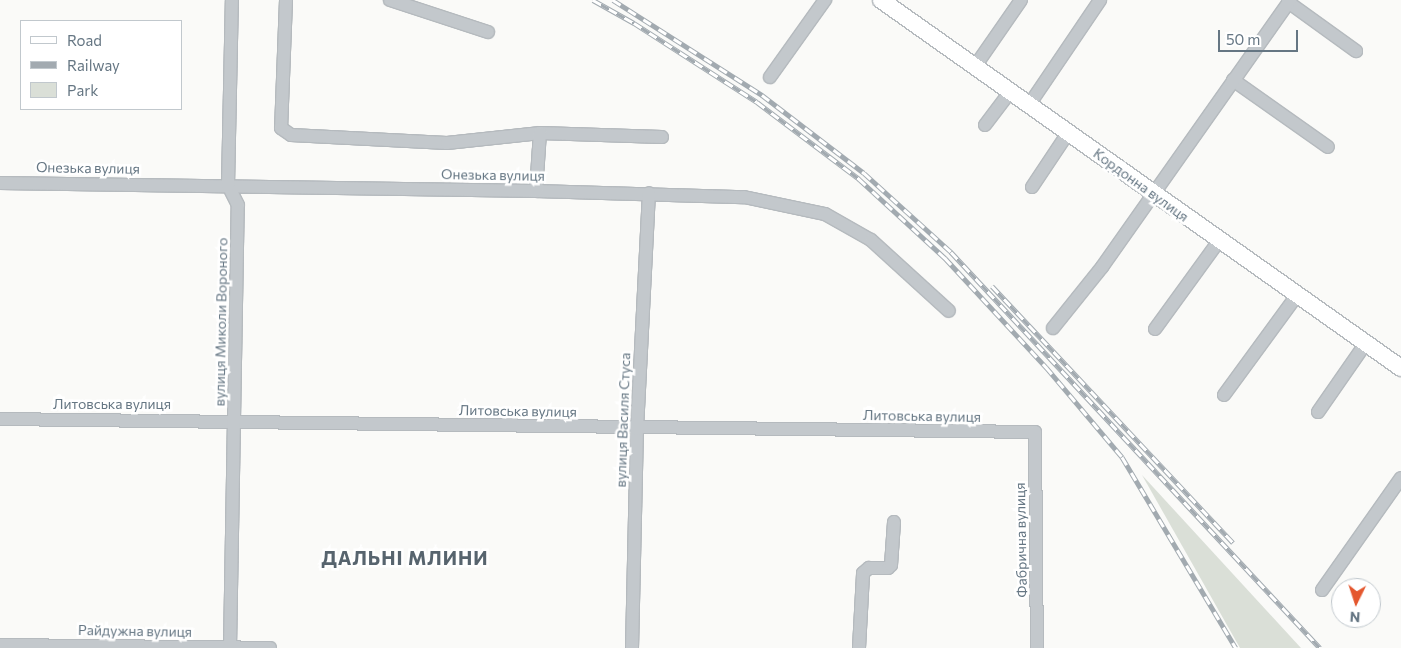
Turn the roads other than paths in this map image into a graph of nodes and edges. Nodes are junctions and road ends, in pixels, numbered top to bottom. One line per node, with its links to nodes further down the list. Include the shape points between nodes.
1 (232, 0): 22 (street, вулиця Миколи Вороного)
2 (286, 0): 17 (street, via 281,128 286,133 448,143)
3 (390, 0): 9 (street)
4 (824, 0): 12 (street)
5 (882, 0): 11 (main road, Кордонна вулиця)
6 (1020, 0): 11 (street)
7 (1100, 0): 15 (street)
8 (1289, 1): 10 (street); 13 (street)
9 (488, 32)
10 (1356, 51)
11 (976, 65): 14 (main road, Кордонна вулиця)
12 (770, 77)
13 (1234, 80): 20 (street); 26 (street)
14 (1010, 92): 15 (main road, Кордонна вулиця); 16 (street)
15 (1028, 105): 18 (main road, Кордонна вулиця)
16 (984, 125)
17 (540, 133): 19 (street); 24 (street)
18 (1068, 133): 23 (street); 26 (main road, Кордонна вулиця)
19 (662, 137)
20 (1328, 147)
21 (0, 183): 22 (street, Онезька вулиця)
22 (228, 185): 24 (street, Онезька вулиця); 37 (street, вулиця Миколи Вороного, via 238,205)
23 (1032, 187)
24 (536, 191): 25 (street, Онезька вулиця)
25 (649, 193): 29 (street, Онезька вулиця, via 744,197 825,214 871,240); 38 (street, вулиця Василя Стуса)
26 (1153, 194): 27 (main road, Кордонна вулиця); 30 (street)
27 (1219, 241): 28 (main road, Кордонна вулиця); 31 (street)
28 (1298, 294): 32 (main road, Кордонна вулиця); 34 (street)
29 (949, 311)
30 (1053, 328)
31 (1155, 330)
32 (1366, 343): 33 (main road, Кордонна вулиця); 35 (street)
33 (1401, 368)
34 (1224, 395)
35 (1318, 412)
36 (0, 419): 37 (street, Литовська вулиця)
37 (234, 420): 38 (street, Литовська вулиця); 44 (street, вулиця Миколи Вороного)
38 (637, 428): 39 (street, Литовська вулиця); 46 (street, вулиця Василя Стуса)
39 (1034, 432): 48 (street, Фабрична вулиця)
40 (1401, 478): 42 (street)
41 (894, 522): 47 (street, via 891,565 888,568 869,568 863,573)
42 (1322, 590)
43 (0, 644): 44 (street, Райдужна вулиця)
44 (230, 648): 45 (street, Райдужна вулиця)
45 (270, 648)
46 (632, 648)
47 (859, 648)
48 (1037, 648)

